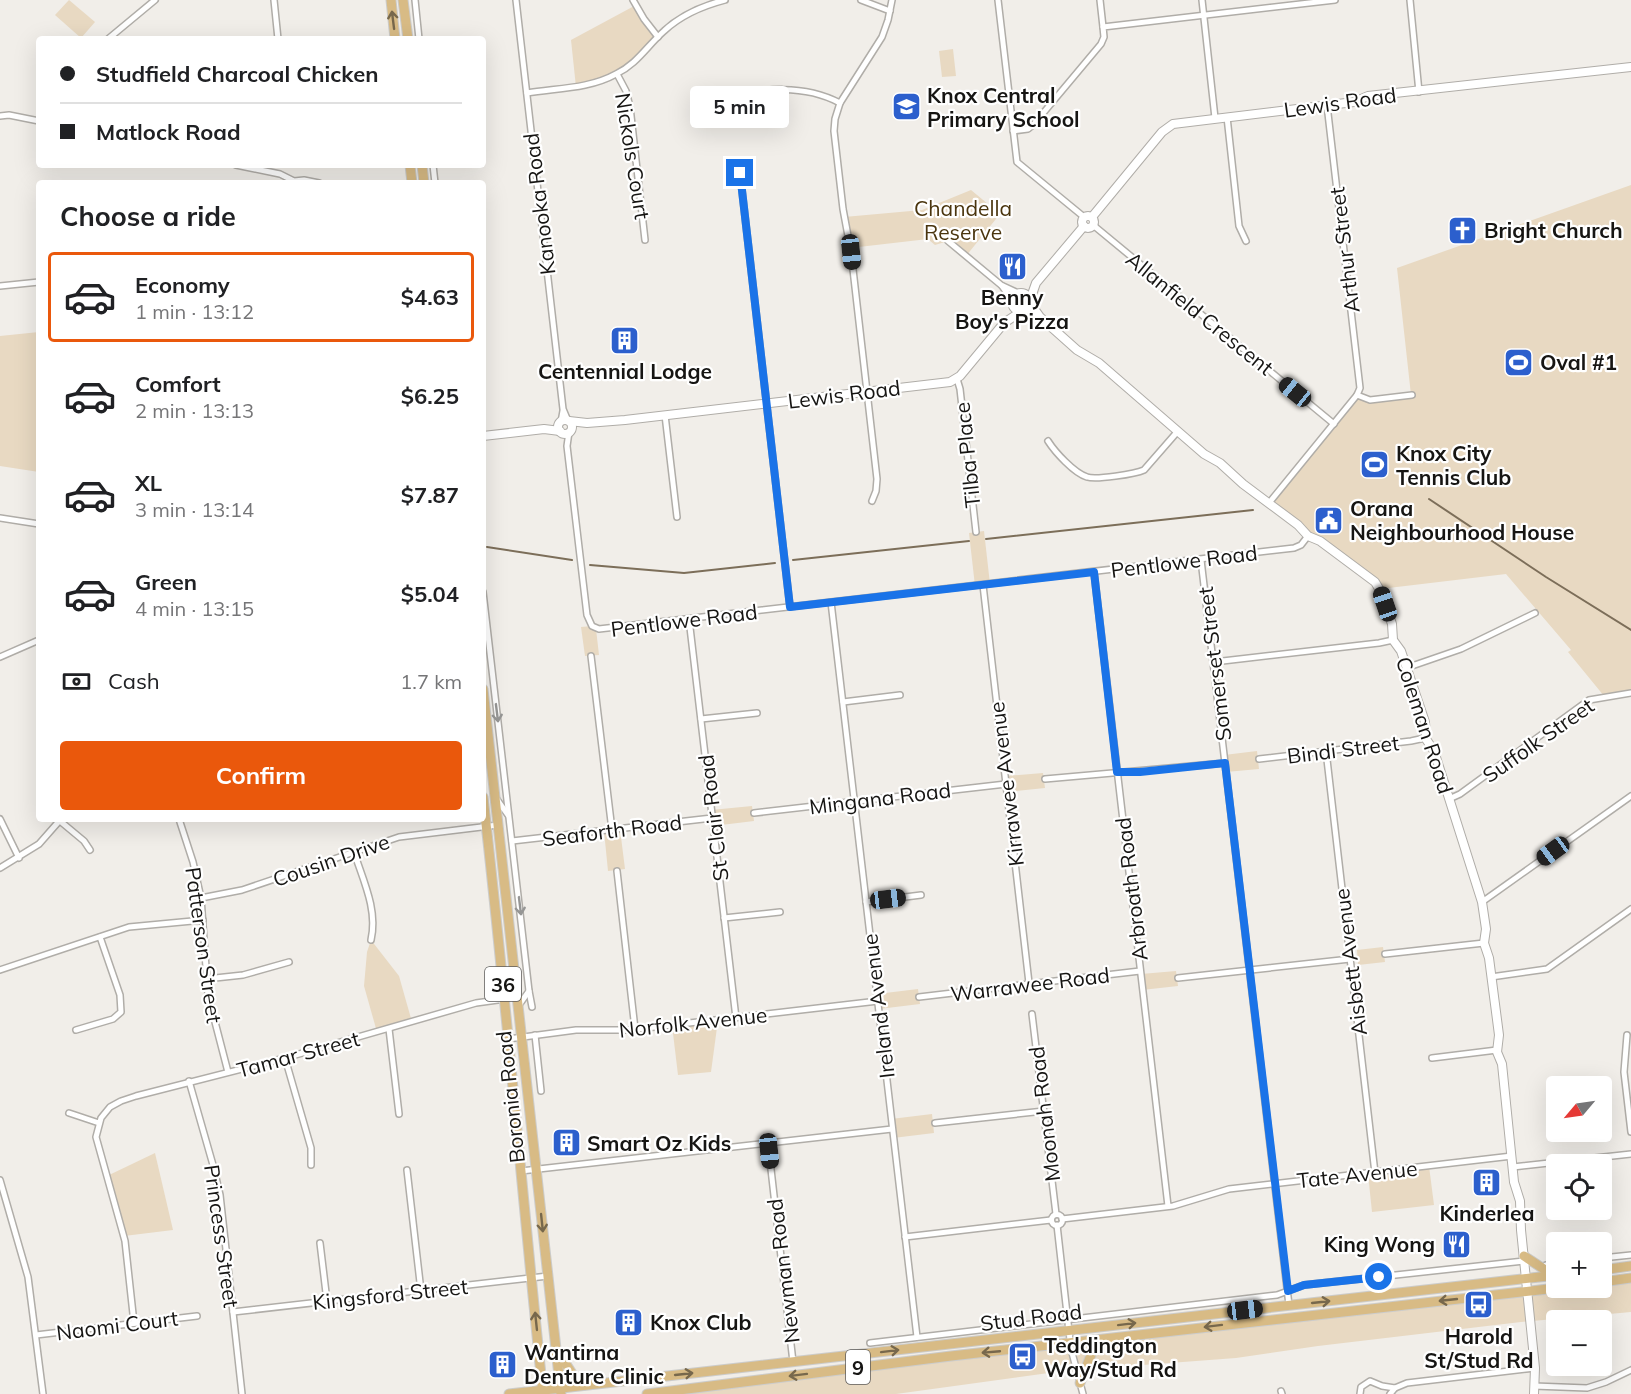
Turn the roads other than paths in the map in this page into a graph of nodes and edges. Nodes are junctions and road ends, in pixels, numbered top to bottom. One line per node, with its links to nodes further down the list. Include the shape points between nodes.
1 (155, 0): 19 (street)
2 (274, 0): 20 (street)
3 (391, 0): 21 (main road, one-way to 3)
4 (403, 0): 22 (main road)
5 (414, 0): 23 (street)
6 (516, 0): 28 (street, Kanooka Road)
7 (633, 0): 24 (street)
8 (725, 0): 24 (street, via 695,10)
9 (861, 0): 16 (street)
10 (892, 0): 16 (street)
11 (998, 0): 36 (street, Allanfield Crescent)
12 (1100, 0): 18 (street)
13 (1202, 0): 17 (street)
14 (1335, 0): 17 (street)
15 (1410, 0): 27 (street)
16 (890, 11): 30 (street, via 882,38)
17 (1204, 16): 18 (street); 34 (street)
18 (1103, 27): 36 (street, via 1102,42 1035,124)
19 (112, 36)
20 (279, 36)
21 (395, 36)
22 (408, 36)
23 (419, 36)
24 (658, 37): 26 (street, via 635,62)
25 (1631, 67): 27 (street, Lewis Road)
26 (617, 74): 28 (street, via 582,86); 43 (street, Nickols Court, via 630,107)
27 (1419, 92): 31 (street, Lewis Road, via 1368,96)
28 (527, 93): 59 (street, Kanooka Road)
29 (724, 98): 30 (street, via 753,91 789,90 826,96)
30 (840, 103): 53 (street, via 834,131)
31 (1327, 105): 33 (street, Lewis Road); 54 (street, Arthur Street)
32 (0, 115): 35 (street)
33 (1227, 117): 34 (street, Lewis Road); 45 (street, via 1239,226)
34 (1215, 118): 42 (street, Lewis Road, via 1177,123 1164,129)
35 (36, 120)
36 (1013, 131): 42 (street, Allanfield Crescent, via 1017,162)
37 (249, 168): 39 (street)
38 (272, 168): 39 (street)
39 (271, 173): 41 (street, via 283,174)
40 (740, 173): 56 (street)
41 (290, 180)
42 (1088, 221): 47 (street, Lewis Road); 58 (street, Allanfield Crescent)
43 (645, 240)
44 (948, 241): 49 (street)
45 (1246, 241)
46 (36, 282): 48 (street)
47 (1036, 283): 49 (street, Lewis Road); 50 (street, Lewis Road)
48 (0, 286)
49 (1016, 297): 50 (street, via 1027,295); 50 (street, via 1014,308); 51 (street)
50 (1027, 306): 51 (street); 60 (street, Coleman Road)
51 (1004, 323): 52 (street)
52 (957, 379): 53 (street, Lewis Road); 68 (street, Tilba Place)
53 (867, 391): 56 (street, Lewis Road); 63 (street, via 877,479)
54 (1358, 395): 55 (street, via 1370,400); 58 (street)
55 (1412, 396)
56 (766, 403): 57 (street, Lewis Road); 74 (street)
57 (665, 415): 59 (street, Lewis Road); 65 (street)
58 (1334, 424): 64 (street)
59 (565, 426): 61 (street, Lewis Road); 76 (street, Pentlowe Road, via 587,615 592,626 602,629)
60 (1178, 431): 62 (street, via 1144,470 1091,478 1081,474); 64 (street, Coleman Road)
61 (486, 436)
62 (1048, 441)
63 (873, 501)
64 (1269, 503): 69 (street, Coleman Road)
65 (677, 517)
66 (0, 518): 67 (street)
67 (36, 524)
68 (976, 532)
69 (1308, 536): 70 (street, Pentlowe Road, via 1296,548); 78 (street, Coleman Road, via 1375,582 1392,624)
70 (1202, 560): 71 (street, Pentlowe Road); 82 (street, Somerset Street)
71 (1094, 572): 72 (street, Pentlowe Road); 96 (street, Arbroath Road)
72 (982, 585): 73 (street, Pentlowe Road); 98 (street, Kirrawee Avenue)
73 (831, 602): 74 (street, Pentlowe Road); 86 (street, Ireland Avenue)
74 (790, 607): 76 (street, Pentlowe Road)
75 (1535, 613): 83 (street, via 1461,649)
76 (689, 619): 89 (street, St Clair Road)
77 (486, 624): 91 (street, one-way to 91)
78 (1393, 640): 82 (street); 83 (street, Coleman Road)
79 (36, 641): 81 (street)
80 (591, 656): 113 (street)
81 (0, 657)
82 (1214, 662): 95 (street, Somerset Street)
83 (1406, 668): 90 (street, Coleman Road, via 1425,722)
84 (1631, 693): 101 (street, Suffolk Street, via 1589,700)
85 (900, 695): 86 (street)
86 (843, 702): 102 (street, Ireland Avenue)
87 (486, 713): 94 (main road, Boronia Road / 36)
88 (757, 713): 89 (street)
89 (701, 719): 105 (street, St Clair Road)
90 (1425, 738): 92 (street, Bindi Street); 101 (street, Coleman Road, via 1434,750)
91 (501, 746): 94 (street); 104 (street)
92 (1326, 751): 93 (street, Bindi Street); 132 (street, Aisbett Avenue)
93 (1259, 759)
94 (492, 760): 100 (main road, Boronia Road / 36)
95 (1225, 763): 96 (street); 136 (street, Somerset Street)
96 (1117, 772): 97 (street); 135 (street, Arbroath Road)
97 (1045, 779)
98 (1005, 784): 102 (street, Mingana Road); 140 (street, Kirrawee Avenue)
99 (1631, 796): 123 (street)
100 (495, 797): 104 (street); 111 (main road, Boronia Road / 36)
101 (1449, 799): 123 (street, Coleman Road)
102 (854, 801): 103 (street, Mingana Road); 122 (street, Ireland Avenue)
103 (754, 813)
104 (509, 816): 114 (street)
105 (712, 818): 113 (street, Seaforth Road); 126 (street, St Clair Road)
106 (0, 819): 117 (street)
107 (58, 822): 117 (street, via 45,839)
108 (62, 822): 115 (street)
109 (179, 822): 121 (street, Patterson Street)
110 (486, 822): 112 (main road, Boronia Road / 36)
111 (498, 825): 112 (street, Cousin Drive); 145 (main road, Boronia Road / 36)
112 (486, 826): 116 (street, Cousin Drive, via 399,837); 143 (main road, Boronia Road / 36)
113 (612, 830): 114 (street, Seaforth Road)
114 (512, 842): 141 (street, one-way to 141)
115 (90, 850)
116 (354, 852): 121 (street, Cousin Drive, via 242,890); 129 (street, via 372,908)
117 (19, 858): 118 (street)
118 (0, 868)
119 (617, 871): 150 (street)
120 (921, 895): 122 (street)
121 (201, 898): 127 (street, Patterson Street)
122 (866, 902): 144 (street, Ireland Avenue)
123 (1482, 902): 130 (street, Coleman Road)
124 (1631, 909): 137 (street, via 1547,969)
125 (780, 912): 126 (street)
126 (724, 918): 148 (street, St Clair Road)
127 (203, 920): 128 (street, via 136,926); 139 (street, Patterson Street)
128 (100, 937): 134 (street); 151 (street, via 120,995 121,1012 116,1018)
129 (371, 939)
130 (1484, 943): 131 (street); 137 (street, Coleman Road)
131 (1385, 954)
132 (1350, 959): 136 (street); 177 (street, Aisbett Avenue)
133 (289, 962): 139 (street, via 243,975)
134 (0, 970)
135 (1140, 970): 140 (street, Warrawee Road); 180 (street, Arbroath Road)
136 (1249, 970): 138 (street); 179 (street, Somerset Street)
137 (1491, 977): 156 (street, Coleman Road, via 1499,1035)
138 (1178, 978)
139 (206, 979): 159 (street, Patterson Street, via 212,1018)
140 (1029, 983): 142 (street, Warrawee Road)
141 (530, 991): 145 (street); 146 (street)
142 (919, 997)
143 (505, 999): 149 (street, Tamar Street, via 476,1003); 155 (main road, Boronia Road / 36)
144 (878, 1001): 148 (street, Norfolk Avenue); 167 (street, Ireland Avenue)
145 (519, 1005): 154 (main road, Boronia Road / 36)
146 (532, 1007)
147 (1032, 1014): 162 (street, Moonah Road)
148 (736, 1018): 150 (street, Norfolk Avenue)
149 (389, 1029): 157 (street, Tamar Street); 164 (street)
150 (635, 1029): 152 (street, Norfolk Avenue)
151 (76, 1030)
152 (534, 1035): 154 (street, Norfolk Avenue); 161 (street)
153 (1627, 1035): 168 (street, via 1624,1072)
154 (522, 1037): 155 (street, Norfolk Avenue); 174 (main road, Boronia Road / 36)
155 (508, 1039): 176 (main road, Boronia Road / 36)
156 (1497, 1050): 158 (street); 171 (street, Coleman Road)
157 (285, 1058): 159 (street, Tamar Street); 172 (street, via 311,1148)
158 (1432, 1058)
159 (228, 1072): 160 (street, Tamar Street)
160 (189, 1081): 165 (street, Tamar Street, via 117,1102); 205 (street, Princess Street, via 218,1186)
161 (541, 1091)
162 (1044, 1111): 166 (street); 181 (street, Moonah Road)
163 (69, 1113): 165 (street)
164 (399, 1114)
165 (99, 1123): 208 (street, via 96,1137 125,1241)
166 (935, 1123)
167 (892, 1129): 169 (street); 185 (street, Ireland Avenue)
168 (1631, 1132)
169 (768, 1143): 174 (street); 216 (street, Newman Road)
170 (1631, 1154): 173 (street)
171 (1512, 1156): 173 (street, Coleman Road); 177 (street, Tate Avenue)
172 (310, 1165)
173 (1513, 1167): 189 (street, Coleman Road)
174 (536, 1169): 176 (street); 193 (main road, Boronia Road / 36, one-way to 193)
175 (407, 1170): 199 (street)
176 (521, 1171): 195 (main road, Boronia Road / 36)
177 (1375, 1173): 179 (street, Tate Avenue)
178 (0, 1180): 210 (street, via 28,1276)
179 (1274, 1184): 180 (street, Tate Avenue, via 1229,1189); 201 (street, Somerset Street)
180 (1168, 1206): 182 (street, Tate Avenue)
181 (1056, 1214): 182 (street); 183 (street)
182 (1062, 1219): 184 (street)
183 (1051, 1220): 184 (street); 185 (street)
184 (1057, 1225): 207 (street)
185 (905, 1237): 211 (street, Ireland Avenue)
186 (320, 1243): 203 (street)
187 (1631, 1255): 188 (street)
188 (1612, 1257)
189 (1524, 1259): 192 (main road); 196 (street, Coleman Road); 201 (street, Stud Road, via 1304,1285)
190 (1631, 1266): 191 (main road)
191 (1612, 1269)
192 (1546, 1270)
193 (548, 1276): 195 (street, Kingsford Street); 215 (main road, Boronia Road / 36)
194 (1546, 1276): 196 (main road, Stud Road / 9)
195 (531, 1278): 199 (street, Kingsford Street); 224 (main road, Boronia Road / 36, one-way to 195)
196 (1526, 1278): 202 (street, Coleman Road); 204 (main road, Stud Road / 9, one-way to 196)
197 (1631, 1278): 198 (main road)
198 (1612, 1281)
199 (421, 1290): 203 (street, Kingsford Street)
200 (1546, 1290): 202 (main road, Stud Road / 9)
201 (1288, 1291): 204 (street, Somerset Street); 207 (street, Stud Road)
202 (1527, 1292): 212 (main road, Stud Road / 9, one-way to 212); 217 (street, Coleman Road)
203 (327, 1301): 205 (street, Kingsford Street)
204 (1289, 1305): 209 (main road, Stud Road / 9, one-way to 204)
205 (233, 1312): 226 (street, Princess Street)
206 (197, 1316): 208 (street, Naomi Court)
207 (1068, 1319): 209 (street); 211 (street, Stud Road)
208 (134, 1323): 210 (street, Naomi Court)
209 (1069, 1330): 214 (street); 216 (main road, Stud Road / 9, one-way to 209)
210 (36, 1335): 225 (street)
211 (917, 1337): 213 (street, Stud Road)
212 (1110, 1338): 214 (main road, Stud Road / 9); 219 (main road, via 1093,1350)
213 (870, 1343)
214 (1070, 1343): 219 (street); 228 (main road, Stud Road / 9, one-way to 228)
215 (556, 1347): 220 (main road); 223 (main road, Boronia Road / 36)
216 (794, 1362): 220 (main road, Stud Road / 9, one-way to 216)
217 (1535, 1368): 221 (street, via 1407,1383); 222 (street, Coleman Road)
218 (1631, 1370): 222 (street, via 1587,1388)
219 (1080, 1383): 229 (street)
220 (584, 1385): 223 (main road, Stud Road / 9)
221 (1395, 1388): 230 (street, via 1370,1381 1361,1387); 231 (street)
222 (1534, 1390)
223 (561, 1391): 224 (main road, Stud Road / 9)
224 (543, 1392): 227 (main road, Stud Road)
225 (43, 1394)
226 (242, 1394)
227 (510, 1394)
228 (647, 1394)
229 (1083, 1394)
230 (1360, 1394)
231 (1390, 1394)

